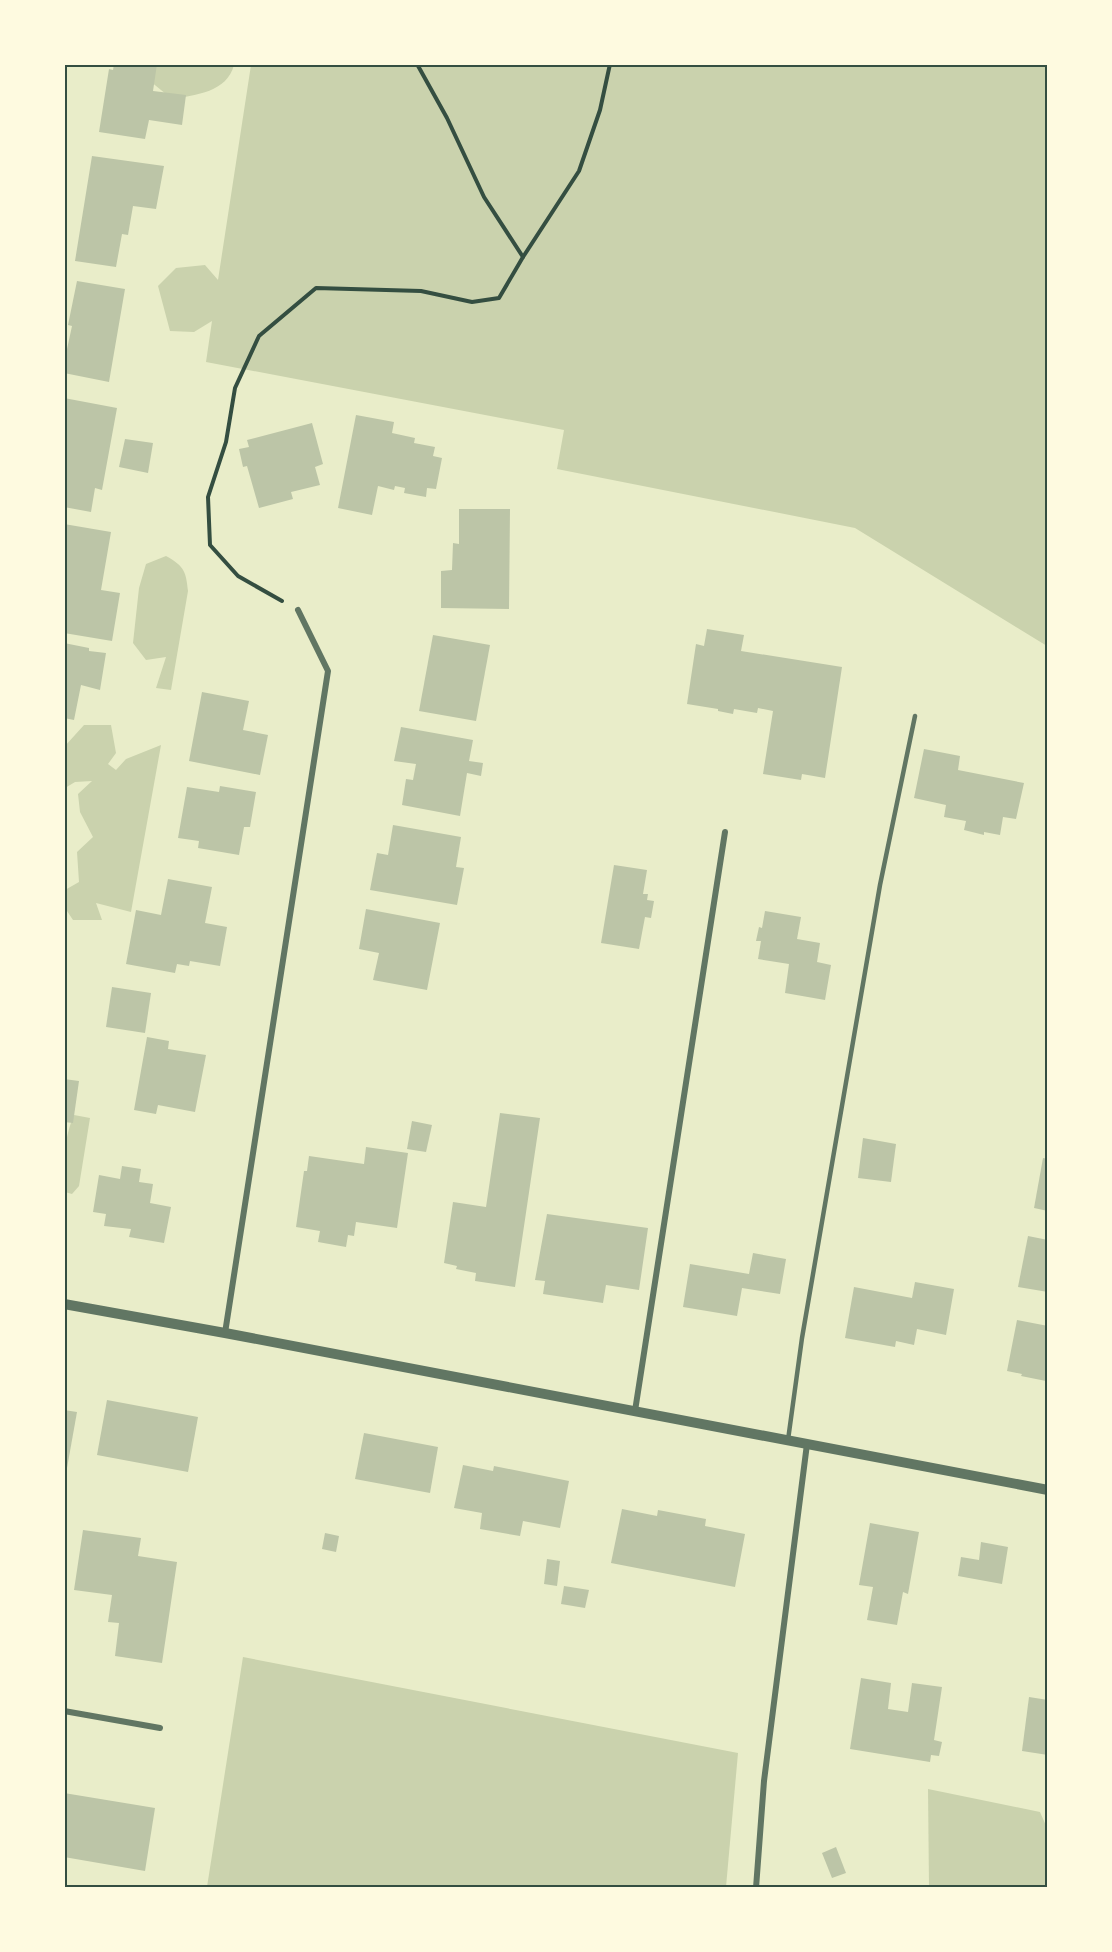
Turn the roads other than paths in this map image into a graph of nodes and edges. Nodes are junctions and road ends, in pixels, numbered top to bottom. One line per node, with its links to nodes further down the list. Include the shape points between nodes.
1 (298, 610): 5 (street, via 328,671)
2 (915, 716): 7 (lane, via 880,885)
3 (725, 832): 6 (street)
4 (64, 1304): 5 (street)
5 (225, 1333): 6 (street)
6 (635, 1411): 7 (street)
7 (788, 1440): 8 (street)
8 (807, 1444): 9 (street); 12 (street, via 764,1781)
9 (1047, 1490)
10 (64, 1711): 11 (street)
11 (160, 1728)
12 (756, 1887)

